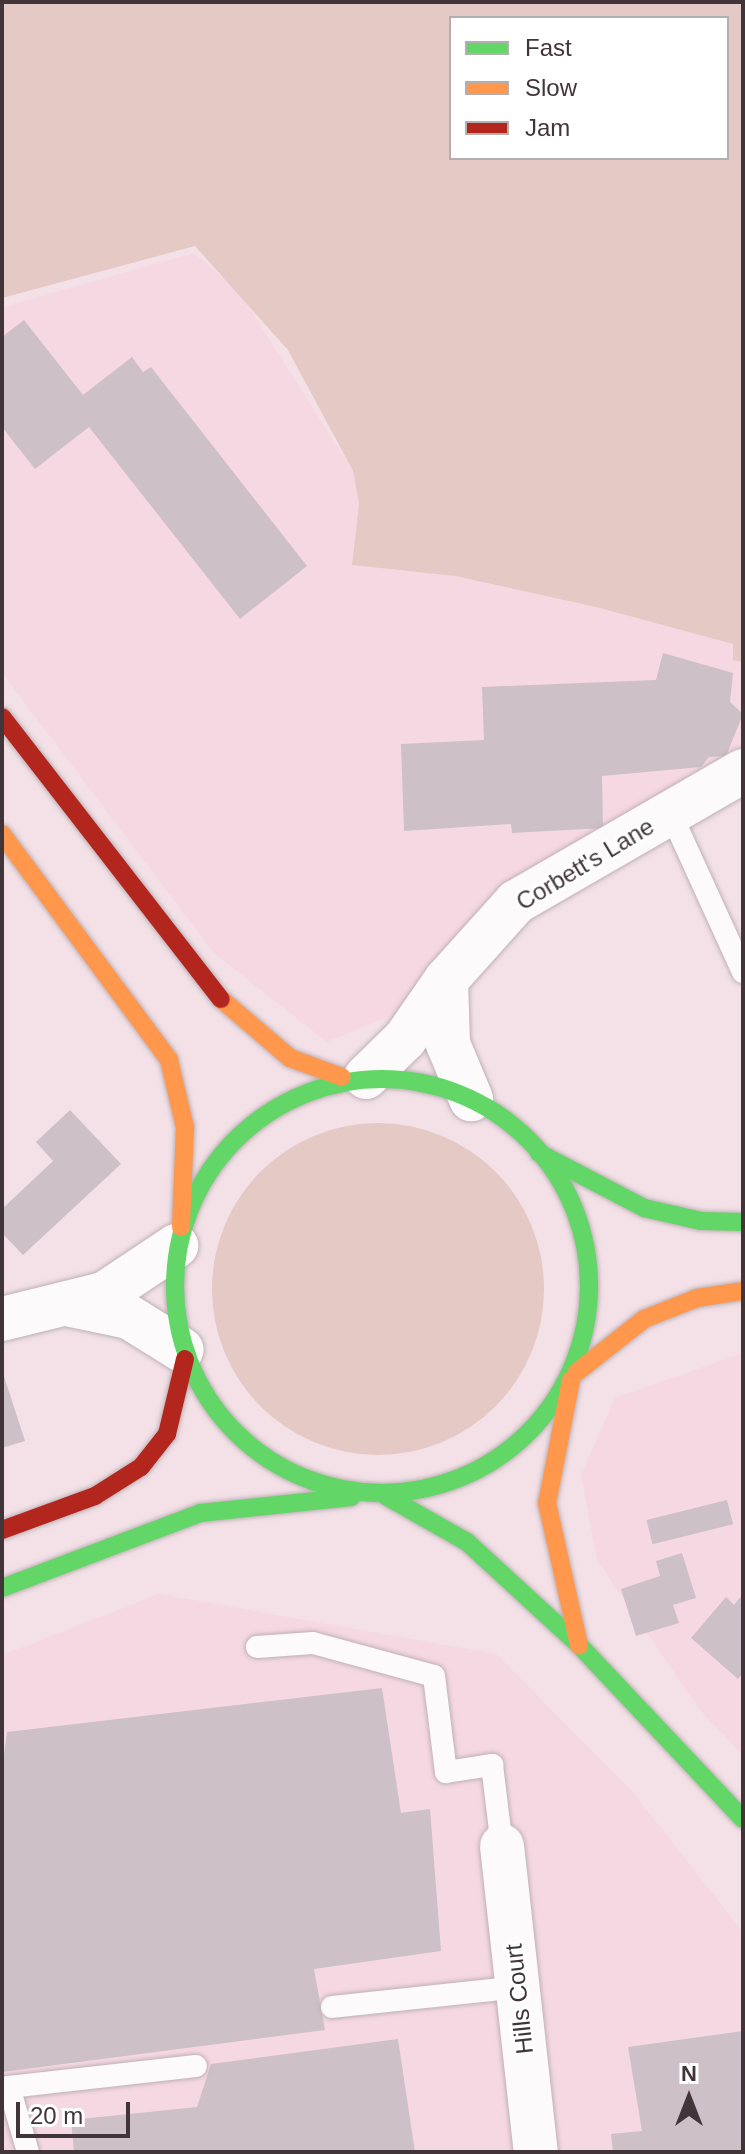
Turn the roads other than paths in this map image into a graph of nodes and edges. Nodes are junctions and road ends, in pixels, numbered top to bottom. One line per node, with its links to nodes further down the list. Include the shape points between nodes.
1 (2, 717): 7 (main road, via 220,1001 290,1058)
2 (743, 771): 3 (street, Corbett's Lane)
3 (670, 812): 5 (lane); 6 (street, Corbett's Lane, via 516,902)
4 (2, 834): 11 (main road, via 169,1060 185,1127)
5 (743, 972)
6 (446, 980): 7 (street, Corbett's Lane, via 405,1039); 8 (street, via 448,1044)
7 (354, 1077): 8 (main road, via 424,1083); 11 (main road, via 297,1091 266,1115)
8 (471, 1099): 9 (main road)
9 (539, 1153): 10 (main road, via 644,1208 701,1221); 16 (main road, via 567,1202 592,1278 592,1329)
10 (743, 1222)
11 (178, 1240): 13 (street, via 127,1283); 15 (main road, via 170,1300)
12 (743, 1291): 16 (main road, via 697,1298 644,1319)
13 (70, 1305): 14 (street); 15 (street, via 129,1317)
14 (2, 1319)
15 (183, 1355): 17 (main road, via 204,1399 241,1438 301,1472); 18 (main road, via 167,1434 141,1467 95,1496)
16 (572, 1377): 17 (main road, via 534,1426 487,1464 435,1488); 20 (main road, via 547,1503)
17 (382, 1496): 19 (main road, via 200,1513); 20 (main road, via 467,1542)
18 (2, 1530)
19 (2, 1588)
20 (579, 1645): 22 (main road)
21 (257, 1647): 23 (lane, via 313,1643 434,1676 446,1772 492,1765)
22 (743, 1819)
23 (502, 1846): 24 (street, Hills Court)
24 (518, 1987): 25 (lane); 28 (street, Hills Court)
25 (332, 2007)
26 (196, 2066): 27 (lane, via 9,2087)
27 (28, 2152)
28 (536, 2152)

